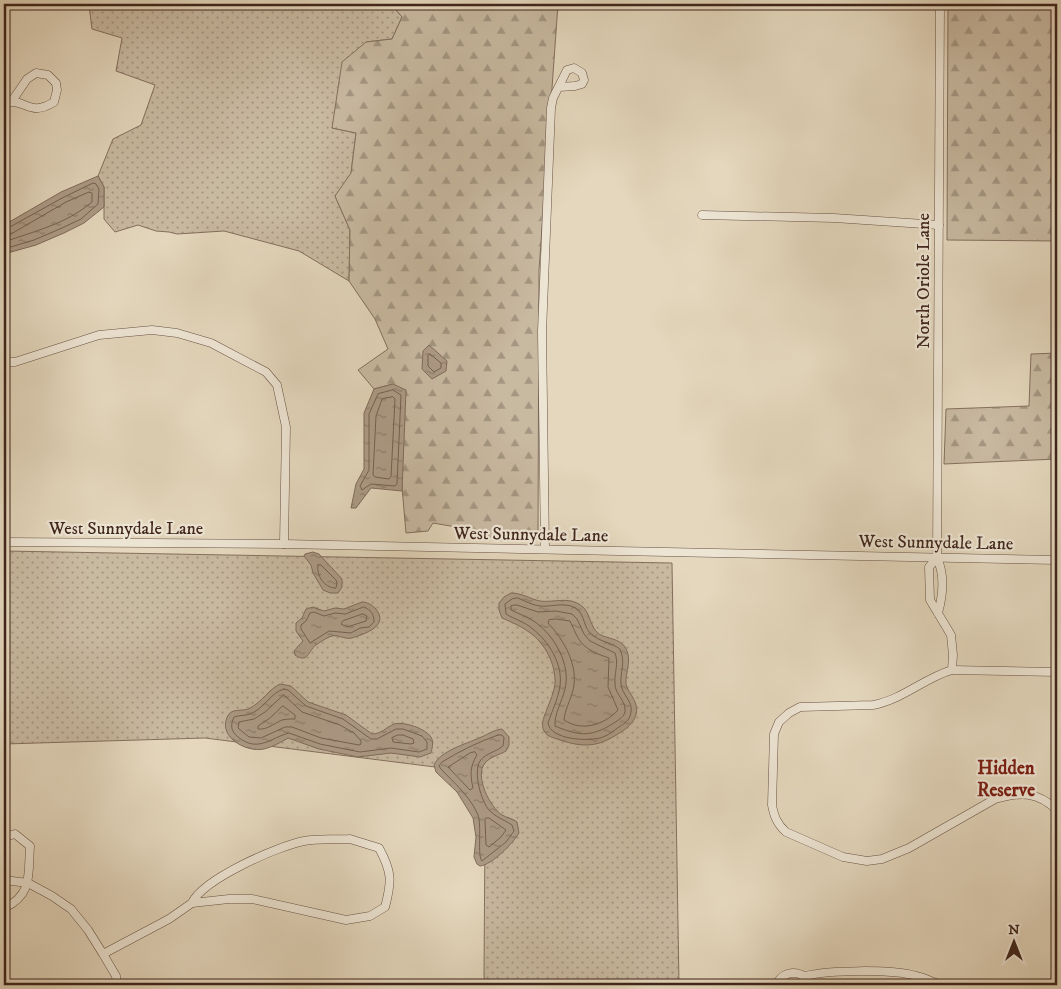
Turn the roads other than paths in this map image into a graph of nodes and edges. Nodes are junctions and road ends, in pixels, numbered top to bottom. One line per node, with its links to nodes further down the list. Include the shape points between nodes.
1 (940, 4): 5 (street, North Oriole Lane)
2 (559, 87): 9 (street, via 551,108 542,332)
3 (8, 102): 3 (street, via 34,109 45,107 54,102 56,82 48,75 36,73)
4 (702, 215): 5 (street, via 834,218)
5 (939, 225): 10 (street, North Oriole Lane)
6 (4, 362): 8 (street, via 15,362 99,335 152,330 211,343 266,372 277,386 286,427)
7 (4, 542): 8 (street, West Sunnydale Lane)
8 (284, 544): 9 (street, West Sunnydale Lane)
9 (545, 549): 10 (street, West Sunnydale Lane)
10 (937, 558): 11 (street, West Sunnydale Lane); 12 (street, North Oriole Lane, via 942,568 942,600); 12 (street, North Oriole Lane, via 929,567 930,600)
11 (1057, 560)
12 (938, 613): 13 (street, North Oriole Lane, via 951,636)
13 (952, 670): 14 (street); 15 (street, via 938,674 885,703 800,707 789,713 780,722 773,742 772,805 780,826 786,832 843,857 867,861 910,848 995,799 1022,794 1036,796)
14 (1057, 672)
15 (1057, 810)
16 (4, 837): 18 (street, via 15,834 30,846)
17 (4, 880): 18 (street)
18 (28, 883): 20 (street, via 17,902); 21 (street, via 71,909)
19 (192, 903): 19 (street, via 252,899 346,920 370,916 385,907 390,887 388,866 379,848 350,839 304,841 264,854 216,880 195,896); 21 (street)
20 (4, 908)
21 (103, 954): 23 (street)
22 (805, 976): 24 (street, via 788,973); 25 (street); 26 (street, via 820,972 902,973)
23 (118, 985)
24 (776, 985)
25 (811, 985)
26 (941, 985)

